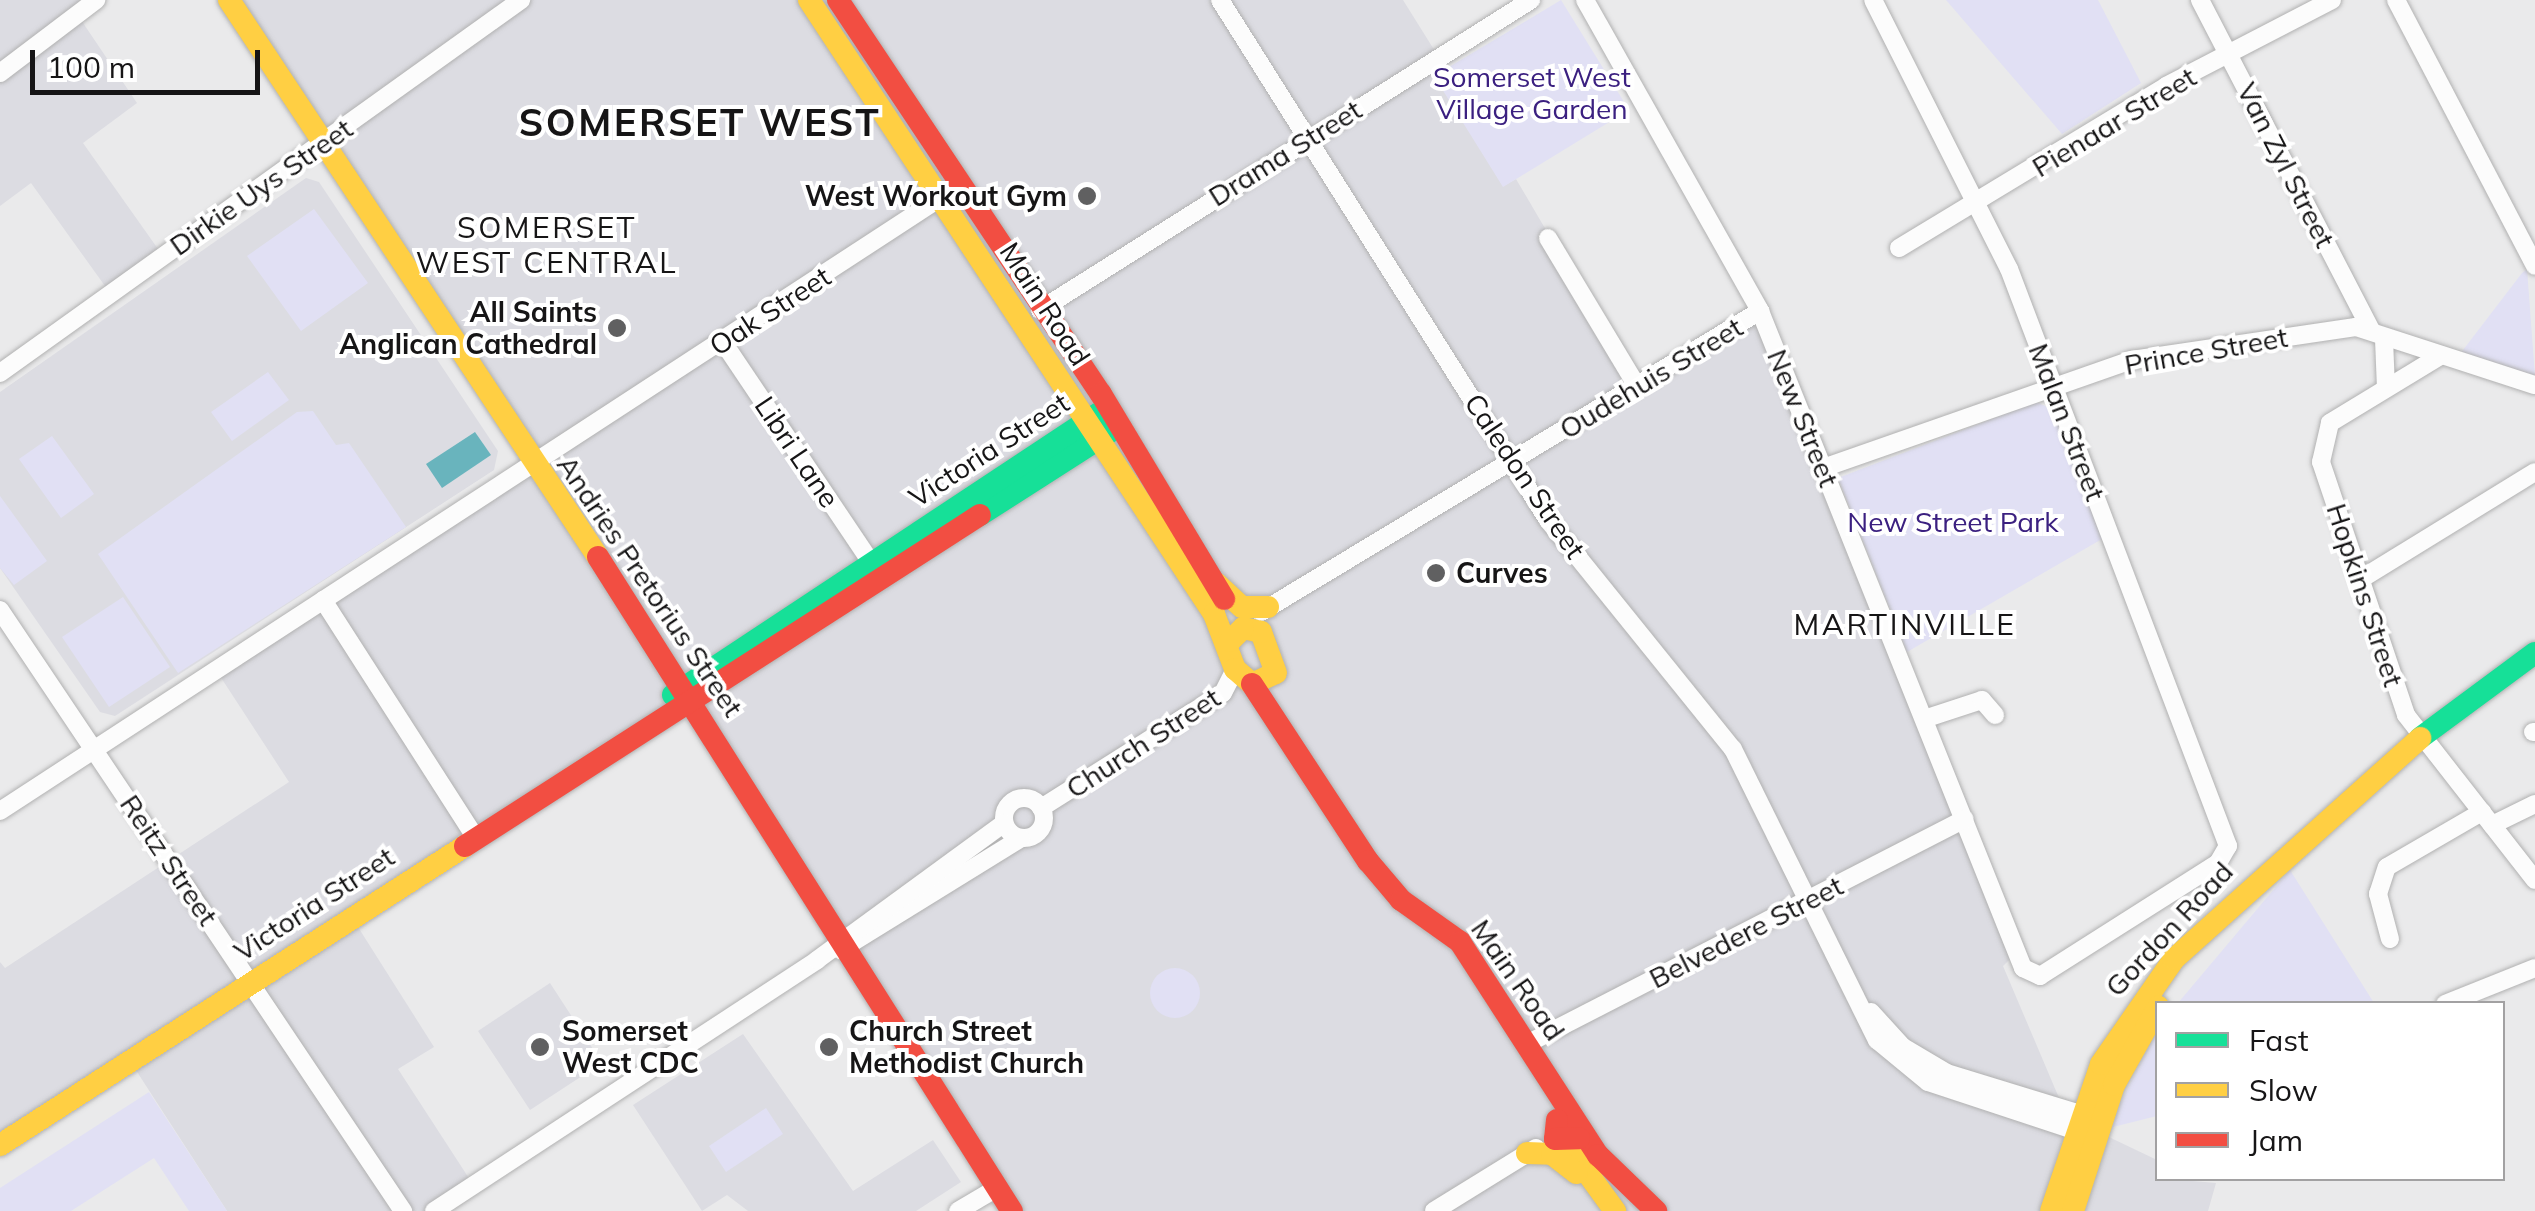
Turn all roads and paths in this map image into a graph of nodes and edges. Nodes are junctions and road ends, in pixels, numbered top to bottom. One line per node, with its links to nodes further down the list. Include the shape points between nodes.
1 (96, 0): 14 (street)
2 (230, 0): 17 (main road, Andries Pretorius Street)
3 (521, 0): 17 (street, Dirkie Uys Street)
4 (810, 0): 19 (main road, Main Road)
5 (838, 0): 19 (main road, Main Road)
6 (1532, 0): 16 (street, Drama Street)
7 (1584, 0): 25 (street, New Street)
8 (1872, 0): 20 (street, Malan Street)
9 (2200, 0): 13 (street, Van Zyl Street)
10 (2332, 0): 13 (street, Pienaar Street)
11 (2396, 0): 23 (street)
12 (1223, 1): 15 (street, Caledon Street)
13 (2228, 54): 20 (street, Pienaar Street); 26 (street, Van Zyl Street)
14 (0, 72)
15 (1287, 106): 16 (street, Caledon Street); 18 (street, via 1288,136)
16 (1308, 139): 18 (street, Drama Street); 38 (street, Caledon Street)
17 (324, 142): 29 (street, Dirkie Uys Street); 36 (main road, Andries Pretorius Street)
18 (1269, 163): 24 (street, Drama Street)
19 (949, 192): 24 (main road, Main Road); 27 (street, Oak Street); 35 (main road, Main Road)
20 (1979, 205): 22 (street, Pienaar Street); 32 (street, Malan Street)
21 (1548, 238): 31 (street)
22 (1899, 248)
23 (2535, 266)
24 (1040, 310): 34 (main road, Main Road)
25 (1760, 310): 31 (street, Oudehuis Street); 40 (street, New Street)
26 (2377, 334): 28 (street, Prince Street); 32 (street, Prince Street, via 2168,352); 33 (street)
27 (723, 342): 37 (street, Oak Street); 44 (street, Libri Lane)
28 (2440, 356): 30 (street, Prince Street); 33 (street)
29 (0, 373)
30 (2535, 385)
31 (1636, 386): 38 (street, Oudehuis Street)
32 (2055, 388): 40 (street, Prince Street); 70 (street, Malan Street)
33 (2386, 388): 45 (street, Hopkins Street, via 2330,424 2320,452)
34 (1114, 416): 35 (main road, Victoria Street); 46 (main road, Main Road)
35 (1092, 431): 44 (main road, Victoria Street); 50 (main road, Main Road); 55 (main road, Victoria Street)
36 (510, 434): 39 (main road, Andries Pretorius Street); 42 (street, via 512,460)
37 (580, 436): 39 (street, Oak Street); 43 (street, via 561,463)
38 (1512, 462): 48 (street, Oudehuis Street); 73 (street, Caledon Street, via 1702,702)
39 (534, 465): 42 (street, Oak Street); 43 (main road, Andries Pretorius Street)
40 (1824, 468): 58 (street, New Street)
41 (2535, 472): 45 (street)
42 (498, 488): 47 (street, Oak Street)
43 (564, 504): 54 (main road, Andries Pretorius Street)
44 (871, 562): 54 (main road, Victoria Street)
45 (2361, 579): 59 (street, Hopkins Street, via 2400,704)
46 (1216, 583): 48 (main road, via 1242,607); 50 (main road, Main Road)
47 (323, 600): 61 (street, Oak Street); 68 (street)
48 (1276, 604): 50 (street, Oudehuis Street)
49 (0, 610): 61 (street, Reitz Street)
50 (1247, 633): 52 (main road, Main Road); 53 (main road)
51 (2535, 653): 59 (main road, Gordon Road)
52 (1276, 673): 53 (main road); 60 (main road, Main Road)
53 (1243, 677): 60 (main road, Main Road); 63 (street, Church Street)
54 (680, 682): 55 (main road, Andries Pretorius Street); 57 (main road, Victoria Street)
55 (695, 706): 57 (main road, Victoria Street); 75 (main road, Andries Pretorius Street)
56 (1995, 715): 58 (street, via 1982,700)
57 (661, 716): 68 (main road, Victoria Street)
58 (1924, 719): 66 (street, New Street)
59 (2420, 734): 65 (street, Hopkins Street); 71 (main road, Gordon Road)
60 (1288, 742): 82 (main road, Main Road, via 1368,862 1400,900 1460,942)
61 (95, 748): 64 (street, Oak Street); 78 (street, Reitz Street)
62 (2535, 804): 65 (street)
63 (1041, 808): 67 (street, Church Street, via 1016,800); 69 (street, Church Street, via 1041,828)
64 (0, 811)
65 (2487, 818): 72 (street, Hopkins Street); 74 (street, via 2386,867 2378,894)
66 (1964, 819): 73 (street, Belvedere Street); 76 (street, New Street)
67 (1004, 822): 69 (street); 75 (street, Church Street)
68 (474, 835): 78 (main road, Victoria Street)
69 (1021, 838): 75 (street, Church Street)
70 (2226, 856): 76 (street, Gordon Road, via 2044,974)
71 (2276, 862): 79 (main road, Gordon Road); 83 (main road, Gordon Road, via 2140,999)
72 (2535, 880)
73 (1810, 899): 82 (street, Belvedere Street); 83 (street, Caledon Street, via 1877,1040 1918,1076)
74 (2390, 939)
75 (841, 945): 88 (main road, Andries Pretorius Street); 90 (street, Church Street)
76 (2024, 968)
77 (2535, 968): 80 (street)
78 (250, 982): 85 (main road, Victoria Street); 89 (street, Reitz Street)
79 (2162, 1001)
80 (2452, 1001)
81 (2155, 1012): 83 (main road, Gordon Road)
82 (1526, 1044): 84 (main road, Main Road, via 1546,1072)
83 (2089, 1126): 96 (main road, Gordon Road); 97 (main road, Gordon Road)
84 (1566, 1132): 86 (street); 87 (main road, Main Road); 95 (main road, Main Road)
85 (0, 1145)
86 (1528, 1154): 87 (main road, via 1560,1158); 93 (street)
87 (1589, 1184): 94 (main road, Main Road)
88 (998, 1188): 91 (street); 92 (main road, Andries Pretorius Street)
89 (403, 1211)
90 (434, 1211)
91 (958, 1211)
92 (1012, 1211)
93 (1434, 1211)
94 (1615, 1211)
95 (1656, 1211)
96 (2052, 1211)
97 (2073, 1211)

